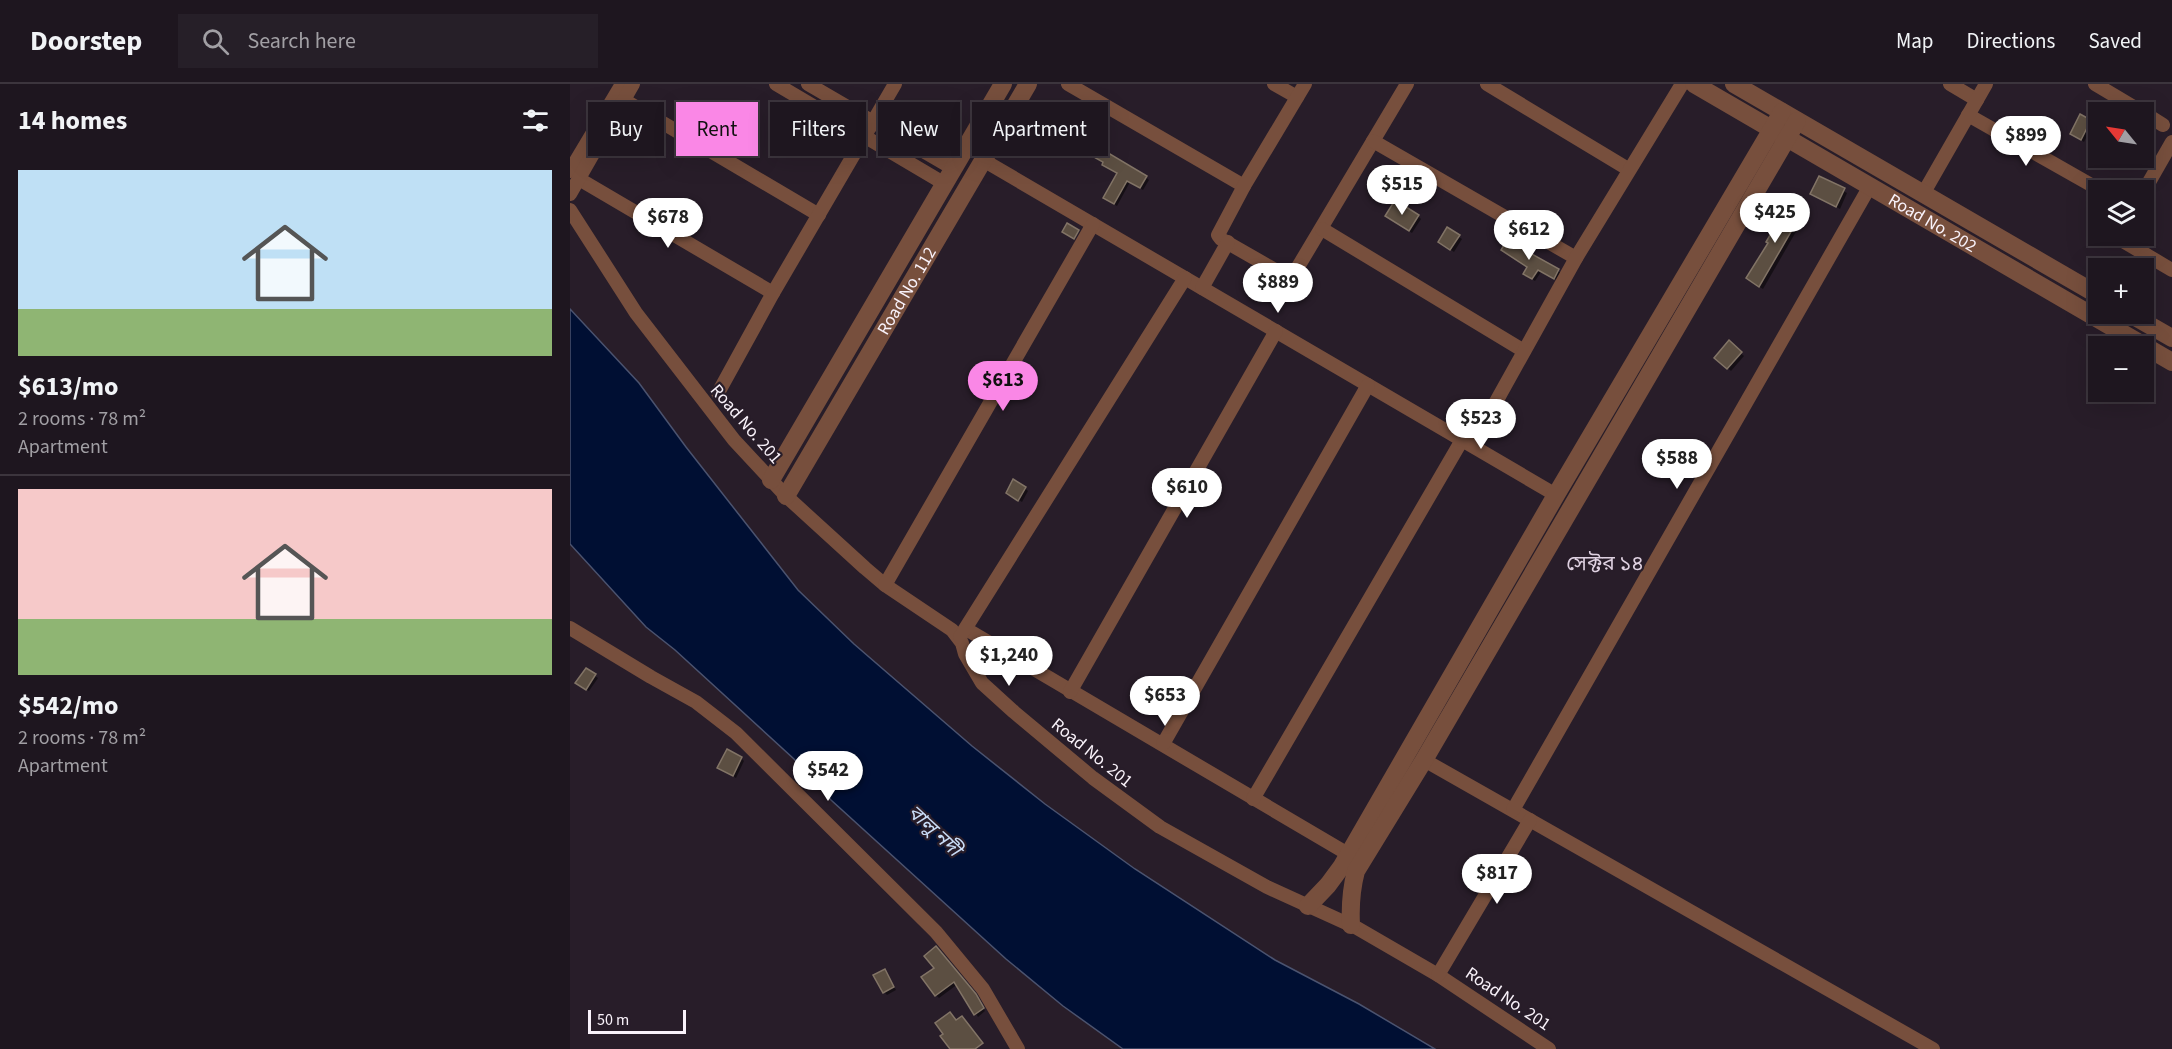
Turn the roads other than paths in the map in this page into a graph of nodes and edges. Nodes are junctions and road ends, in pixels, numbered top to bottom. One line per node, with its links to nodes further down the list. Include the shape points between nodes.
1 (622, 84): 38 (street)
2 (633, 84): 21 (street)
3 (776, 84): 22 (street)
4 (808, 84): 27 (street)
5 (895, 84): 27 (street)
6 (1003, 84): 34 (street, Road No. 112)
7 (1028, 84): 36 (street, Road No. 112)
8 (1068, 84): 42 (street)
9 (1274, 84): 19 (street)
10 (1305, 84): 19 (street)
11 (1407, 84): 32 (street)
12 (1486, 84): 37 (street)
13 (1682, 84): 37 (street)
14 (1694, 84): 29 (street, Road No. 202)
15 (1734, 84): 25 (street, Road No. 202)
16 (1950, 84): 20 (street)
17 (1986, 84): 20 (street)
18 (2095, 84): 23 (street)
19 (1297, 97): 42 (street)
20 (1977, 99): 24 (street)
21 (624, 100): 38 (street); 48 (street)
22 (806, 102)
23 (2125, 102)
24 (1968, 115): 41 (street); 44 (street)
25 (1789, 116): 29 (street); 44 (street, Road No. 202)
26 (2154, 120): 28 (street)
27 (873, 122): 30 (street); 39 (street)
28 (2163, 125)
29 (1780, 133): 43 (street, Road No. 202); 70 (street); 77 (street)
30 (866, 134)
31 (866, 138): 39 (street)
32 (1374, 141): 50 (street); 54 (street)
33 (2172, 142): 40 (street)
34 (965, 150): 36 (street); 39 (street, Road No. 112)
35 (853, 156): 48 (street)
36 (983, 160): 49 (street); 71 (street, Road No. 112)
37 (1628, 169): 54 (street)
38 (574, 175): 45 (street); 60 (street)
39 (950, 177): 69 (street, Road No. 112)
40 (2150, 180)
41 (2088, 183)
42 (1244, 186): 51 (street, via 1218,235)
43 (1869, 186): 46 (street, Road No. 202); 79 (street)
44 (1918, 191): 46 (street); 59 (street, Road No. 202)
45 (570, 194)
46 (1904, 206): 65 (street, Road No. 202)
47 (570, 210): 69 (street, Road No. 201, via 636,313 721,424)
48 (819, 215): 60 (street)
49 (1094, 224): 57 (street); 72 (street)
50 (1322, 229): 51 (street, via 1289,278); 64 (street)
51 (1228, 242): 58 (street)
52 (2131, 246): 53 (street)
53 (2146, 255): 55 (street); 56 (street)
54 (1576, 258): 64 (street)
55 (2144, 258)
56 (2172, 270)
57 (1185, 278): 58 (street); 74 (street)
58 (1202, 288): 62 (street)
59 (2088, 290)
60 (773, 293): 67 (street)
61 (2148, 324): 63 (street)
62 (1276, 331): 66 (street); 75 (street)
63 (2172, 338)
64 (1524, 351): 68 (street, via 1482,427)
65 (2172, 362)
66 (1368, 385): 68 (street); 76 (street)
67 (718, 393)
68 (1462, 440): 70 (street); 78 (street)
69 (771, 480): 71 (street, Road No. 201)
70 (1556, 495): 81 (street)
71 (786, 496): 72 (street, Road No. 201)
72 (885, 585): 74 (street, Road No. 201)
73 (570, 628): 85 (street, via 696,702 736,733 936,932 983,989)
74 (962, 634): 75 (street); 82 (street, Road No. 201, via 965,654 982,683 1093,778 1160,827)
75 (1070, 692): 76 (street)
76 (1162, 744): 78 (street)
77 (1424, 760): 79 (street); 83 (street, via 1356,871)
78 (1253, 799): 81 (street)
79 (1513, 810): 80 (street)
80 (1530, 820): 84 (street); 87 (street)
81 (1348, 854): 82 (street, via 1328,885)
82 (1308, 906): 83 (street, Road No. 201)
83 (1350, 925): 84 (street, Road No. 201)
84 (1438, 975): 86 (street, Road No. 201)
85 (1018, 1049)
86 (1549, 1049)
87 (1933, 1049)

